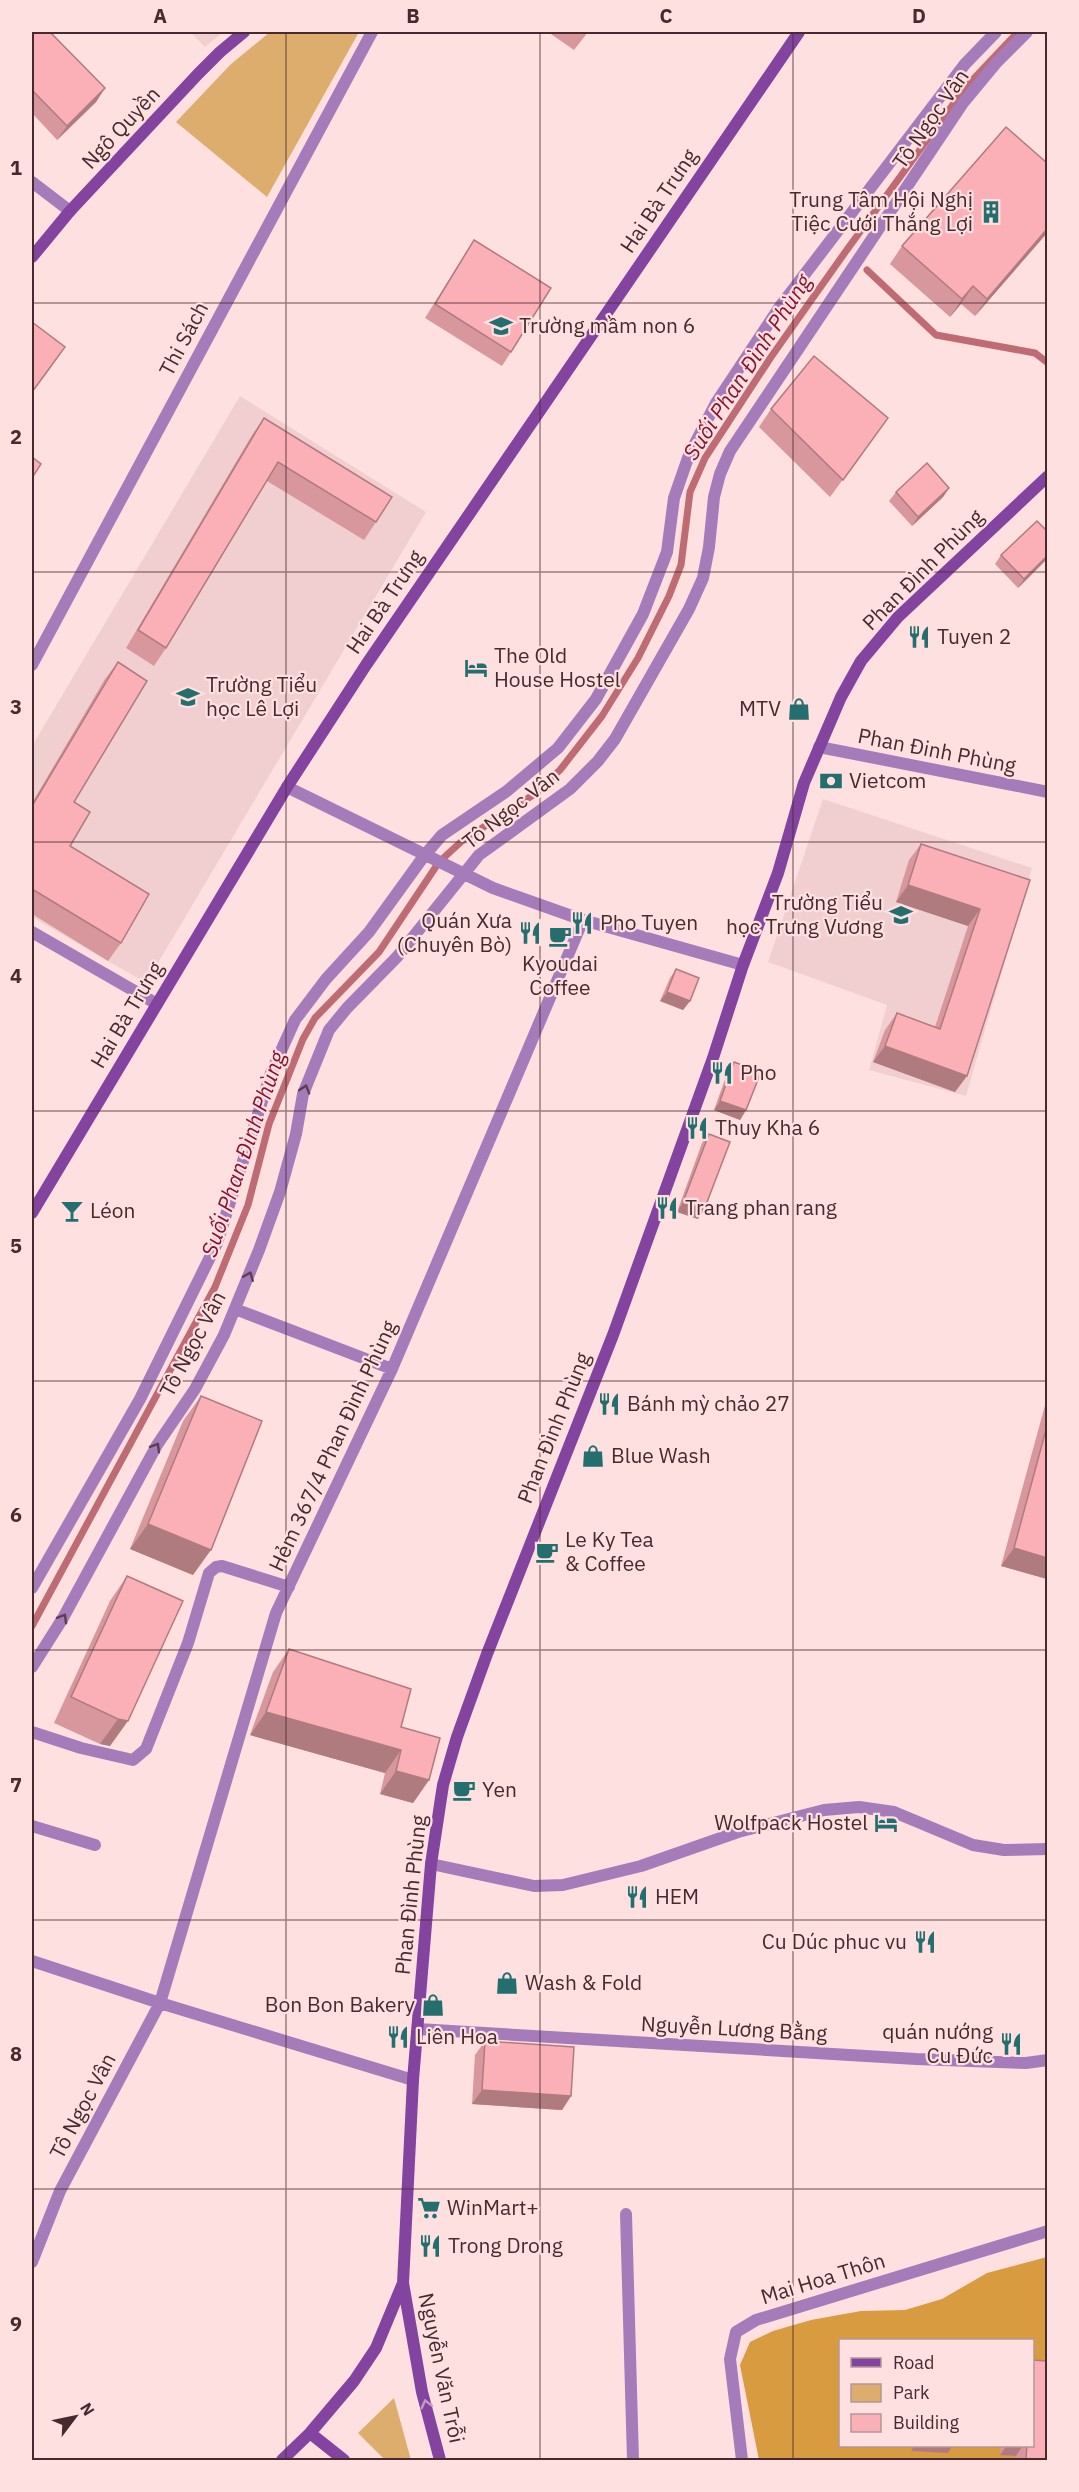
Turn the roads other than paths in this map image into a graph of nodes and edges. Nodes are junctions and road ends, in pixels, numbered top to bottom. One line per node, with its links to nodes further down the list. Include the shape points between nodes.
1 (244, 32): 7 (main road, Ngô Quyền, via 220,52)
2 (372, 32): 10 (street, Thi Sách)
3 (799, 32): 12 (main road, Hai Bà Trưng, via 372,655)
4 (996, 32): 14 (street, Tô Ngọc Vân, via 965,64 779,308 716,403 689,455 674,498 667,552 643,614 596,699 558,748 507,791 442,835)
5 (1028, 32): 15 (street, Tô Ngọc Vân, via 963,104 730,451 714,497 703,578 615,739 570,789 485,849)
6 (32, 182): 7 (street)
7 (70, 211): 8 (main road, Ngô Quyền)
8 (32, 257)
9 (1047, 476): 11 (main road, Phan Đình Phùng, via 898,617 861,661)
10 (32, 665)
11 (819, 747): 13 (street, Phan Đinh Phùng); 18 (main road, Phan Đình Phùng)
12 (287, 787): 14 (street); 19 (main road, Hai Bà Trưng)
13 (1047, 792)
14 (424, 856): 15 (street); 24 (street, Tô Ngọc Vân, via 369,932 326,978 295,1020 271,1072 217,1243 140,1399)
15 (460, 873): 16 (street); 21 (street, Tô Ngọc Vân, one-way to 15, via 280,1192 303,1094 329,1030 397,957)
16 (583, 920): 18 (street); 22 (street, Hẻm 367/4 Phan Đình Phùng)
17 (32, 932): 19 (street)
18 (743, 965): 30 (main road, Phan Đình Phùng, via 622,1309 457,1737 443,1785)
19 (157, 1004): 20 (main road, Hai Bà Trưng)
20 (32, 1213)
21 (235, 1309): 22 (street); 25 (street, Tô Ngọc Vân, one-way to 21, via 157,1445 195,1389)
22 (392, 1369): 23 (street, Hẻm 367/4 Phan Đình Phùng)
23 (289, 1587): 26 (street, via 222,1566 209,1573 188,1643 146,1749 132,1760); 32 (street, Hẻm 367/4 Phan Đình Phùng, via 276,1613)
24 (32, 1588)
25 (32, 1667)
26 (32, 1732)
27 (32, 1826): 28 (street)
28 (95, 1845)
29 (1047, 1849): 30 (street, via 1004,1850 973,1845 894,1812 859,1807 824,1810 738,1832 641,1866 563,1885 534,1886)
30 (430, 1864): 33 (main road, Phan Đình Phùng)
31 (32, 1960): 32 (street)
32 (160, 2003): 35 (street); 38 (street, Tô Ngọc Vân, via 60,2191)
33 (418, 2029): 34 (street, Nguyễn Lương Bằng, via 916,2059 1026,2063); 35 (main road, Phan Đình Phùng)
34 (1047, 2060)
35 (413, 2080): 39 (main road, Phan Đình Phùng)
36 (626, 2214): 44 (street)
37 (1047, 2231): 45 (street, Mai Hoa Thôn, via 756,2320 736,2332 730,2359)
38 (32, 2262)
39 (403, 2283): 40 (main road, Phan Đình Phùng, via 376,2349); 43 (main road, Nguyễn Văn Trỗi, one-way to 39, via 422,2392)
40 (310, 2433): 41 (main road, Phan Đình Phùng); 42 (main road)
41 (282, 2460)
42 (344, 2460)
43 (440, 2460)
44 (633, 2460)
45 (742, 2460)

